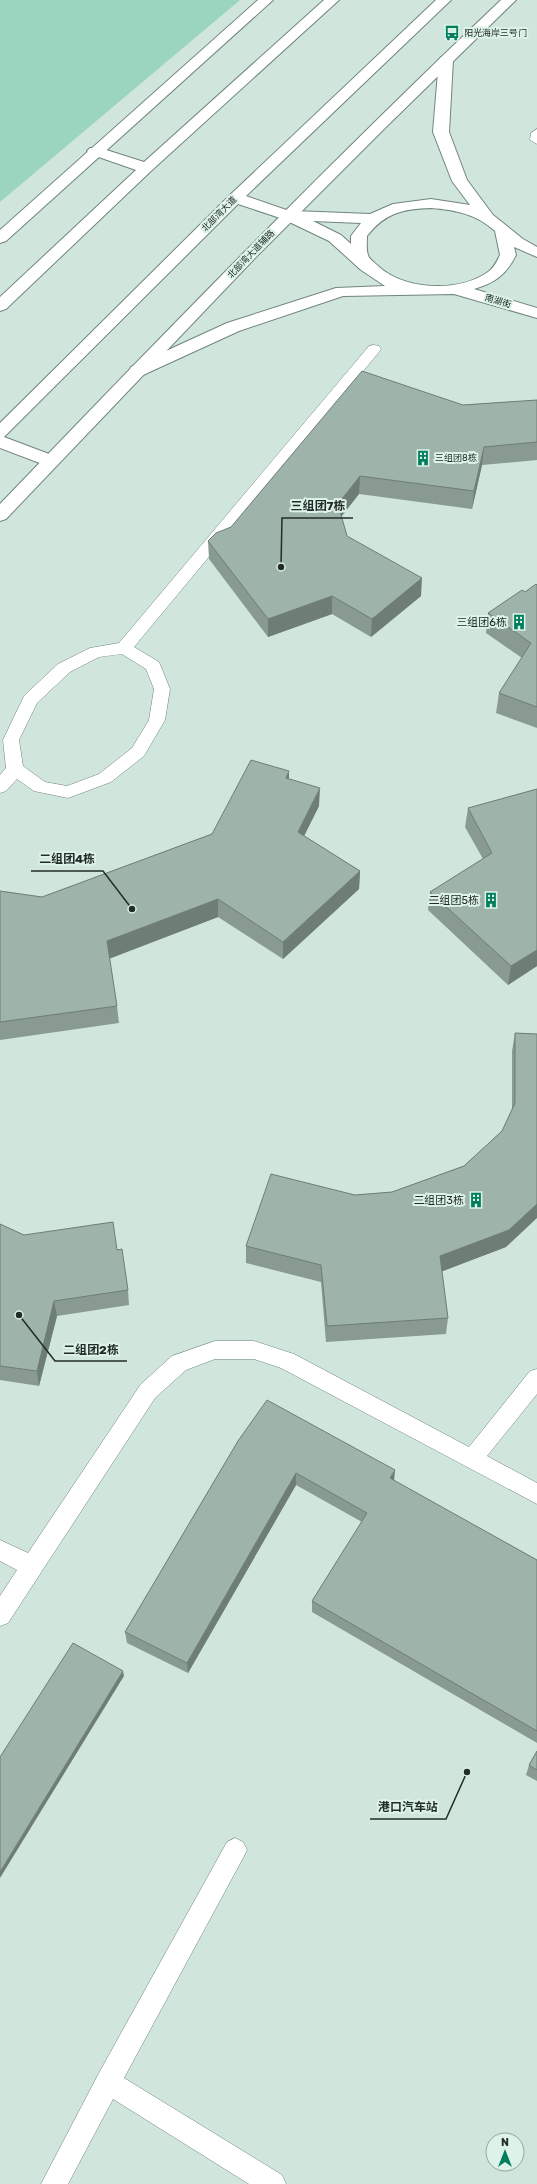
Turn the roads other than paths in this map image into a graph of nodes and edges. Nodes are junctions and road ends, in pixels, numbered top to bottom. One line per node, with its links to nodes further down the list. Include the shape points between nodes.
1 (266, 0): 8 (main road)
2 (332, 0): 9 (main road)
3 (444, 0): 10 (main road, 北部湾大道)
4 (509, 0): 5 (main road, 北部湾大道辅路)
5 (446, 60): 11 (main road, 北部湾大道辅路); 12 (main road, via 441,132 460,181)
6 (537, 133): 7 (lane)
7 (537, 140)
8 (94, 151): 9 (main road); 15 (main road)
9 (146, 168): 20 (main road)
10 (235, 198): 11 (main road); 24 (main road, 北部湾大道)
11 (288, 216): 13 (main road); 17 (main road, via 335,238); 23 (main road, 北部湾大道辅路)
12 (489, 218): 13 (main road, via 462,207 430,203 398,207); 14 (main road)
13 (373, 219): 17 (main road, via 359,236 359,243 360,256)
14 (503, 231): 16 (main road); 18 (main road, via 508,255 500,270 493,276)
15 (0, 238)
16 (537, 252)
17 (375, 274): 19 (main road, via 399,286)
18 (459, 290): 19 (main road); 21 (main road, 南湖街)
19 (429, 291): 23 (main road, via 342,291 233,327)
20 (0, 306)
21 (537, 313)
22 (374, 349): 28 (lane)
23 (137, 371): 26 (main road, 北部湾大道辅路)
24 (0, 433)
25 (0, 442): 26 (main road)
26 (51, 461): 27 (main road, 北部湾大道辅路)
27 (0, 515)
28 (124, 648): 29 (lane, via 96,652 64,668 30,700 11,740); 29 (lane, via 153,666 162,689 157,720 138,752 105,778 68,792 40,787)
29 (15, 769): 30 (lane)
30 (0, 787)
31 (537, 1378): 32 (lane)
32 (472, 1459): 33 (lane); 35 (lane, via 287,1361 254,1350 215,1350 179,1363 148,1391)
33 (537, 1494)
34 (0, 1550): 35 (lane)
35 (32, 1567): 36 (lane)
36 (0, 1615)
37 (235, 1850): 38 (lane)
38 (108, 2082): 39 (lane); 40 (lane)
39 (54, 2184)
40 (274, 2184)

